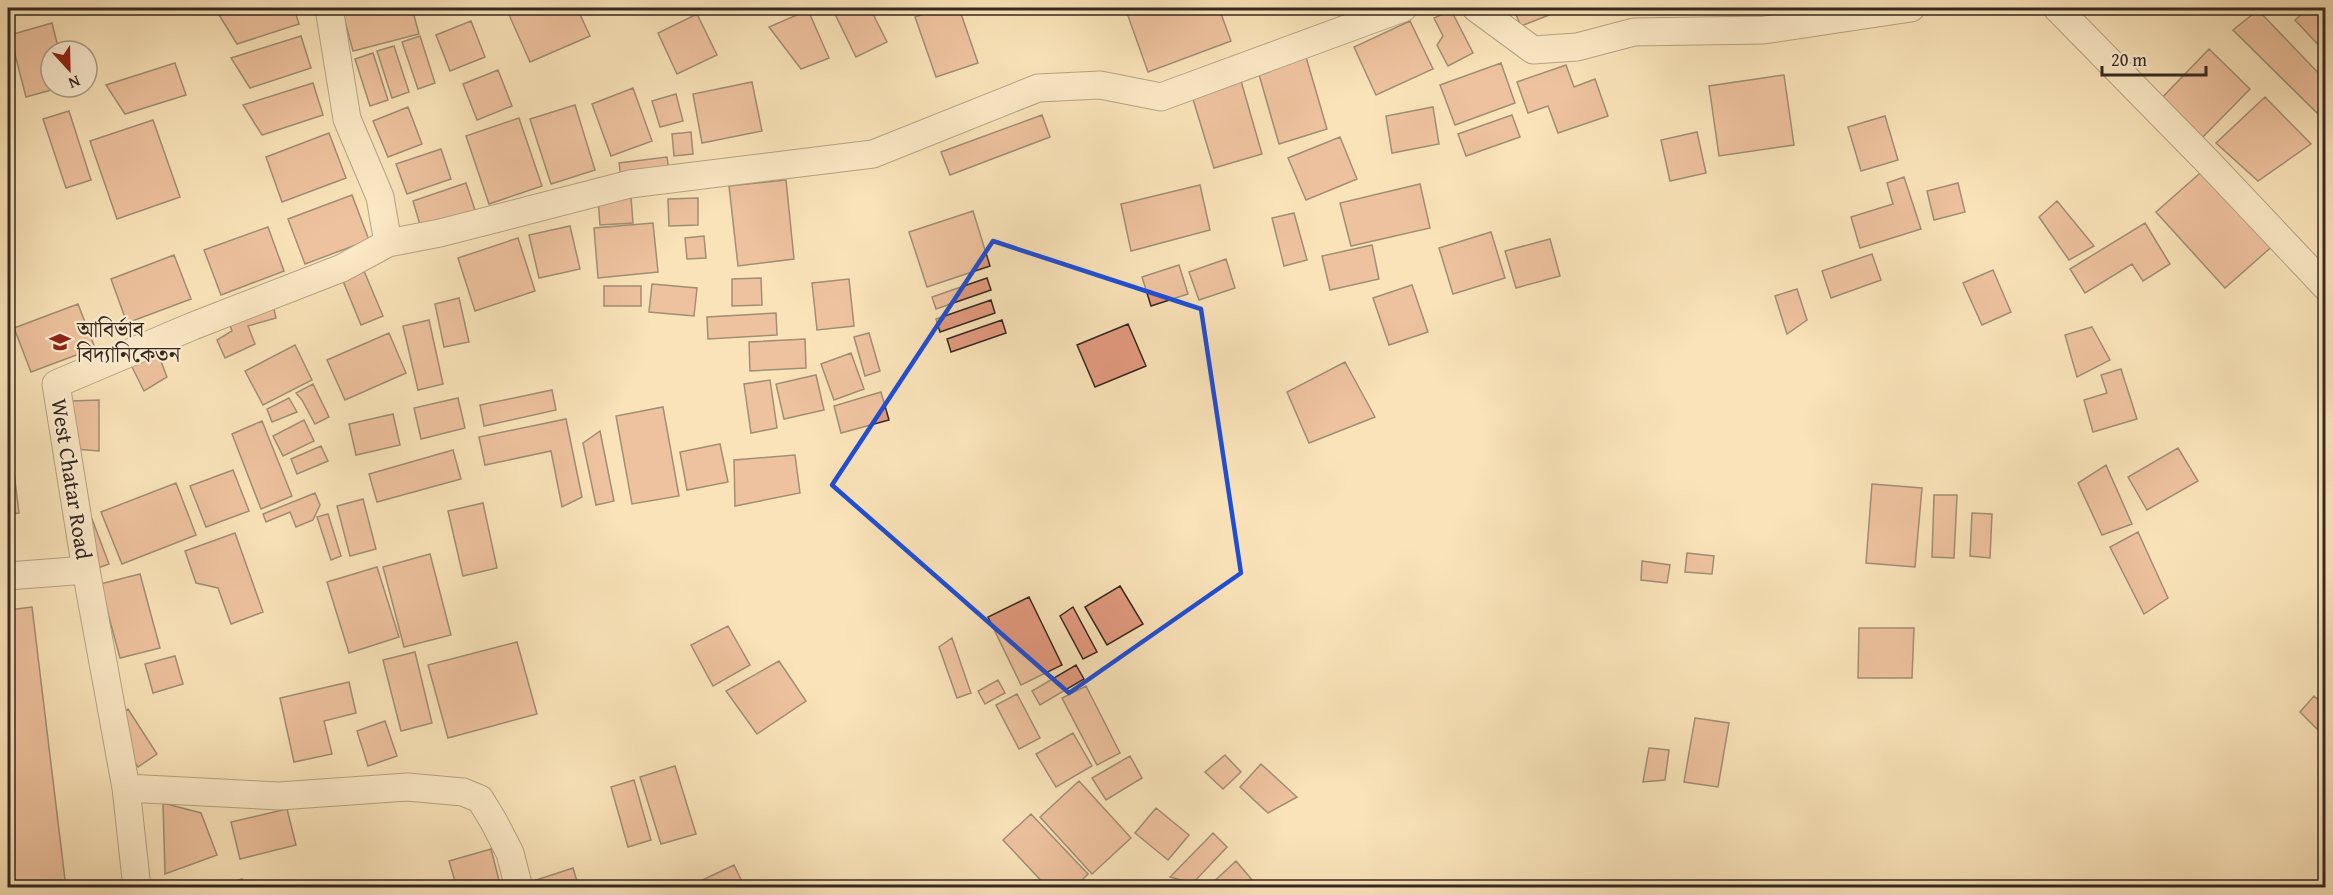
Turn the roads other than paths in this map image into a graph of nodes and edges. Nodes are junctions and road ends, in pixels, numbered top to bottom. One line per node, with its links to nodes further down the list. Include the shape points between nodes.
1 (329, 8): 6 (street, via 347,119 380,197)
2 (1403, 8): 6 (street, via 1161,97 1100,85 1038,88 873,154 630,184)
3 (1476, 8): 4 (street, via 1533,50 1577,47 1634,32 1764,30)
4 (1911, 8)
5 (2057, 8): 7 (street)
6 (387, 243): 8 (street, West Chatar Road, via 342,268 56,384)
7 (2325, 287)
8 (86, 570): 9 (street); 10 (street, West Chatar Road)
9 (8, 576)
10 (126, 788): 11 (street, West Chatar Road); 12 (street, via 279,796 407,787 463,792 480,799 494,822 510,853)
11 (137, 888)
12 (519, 888)

